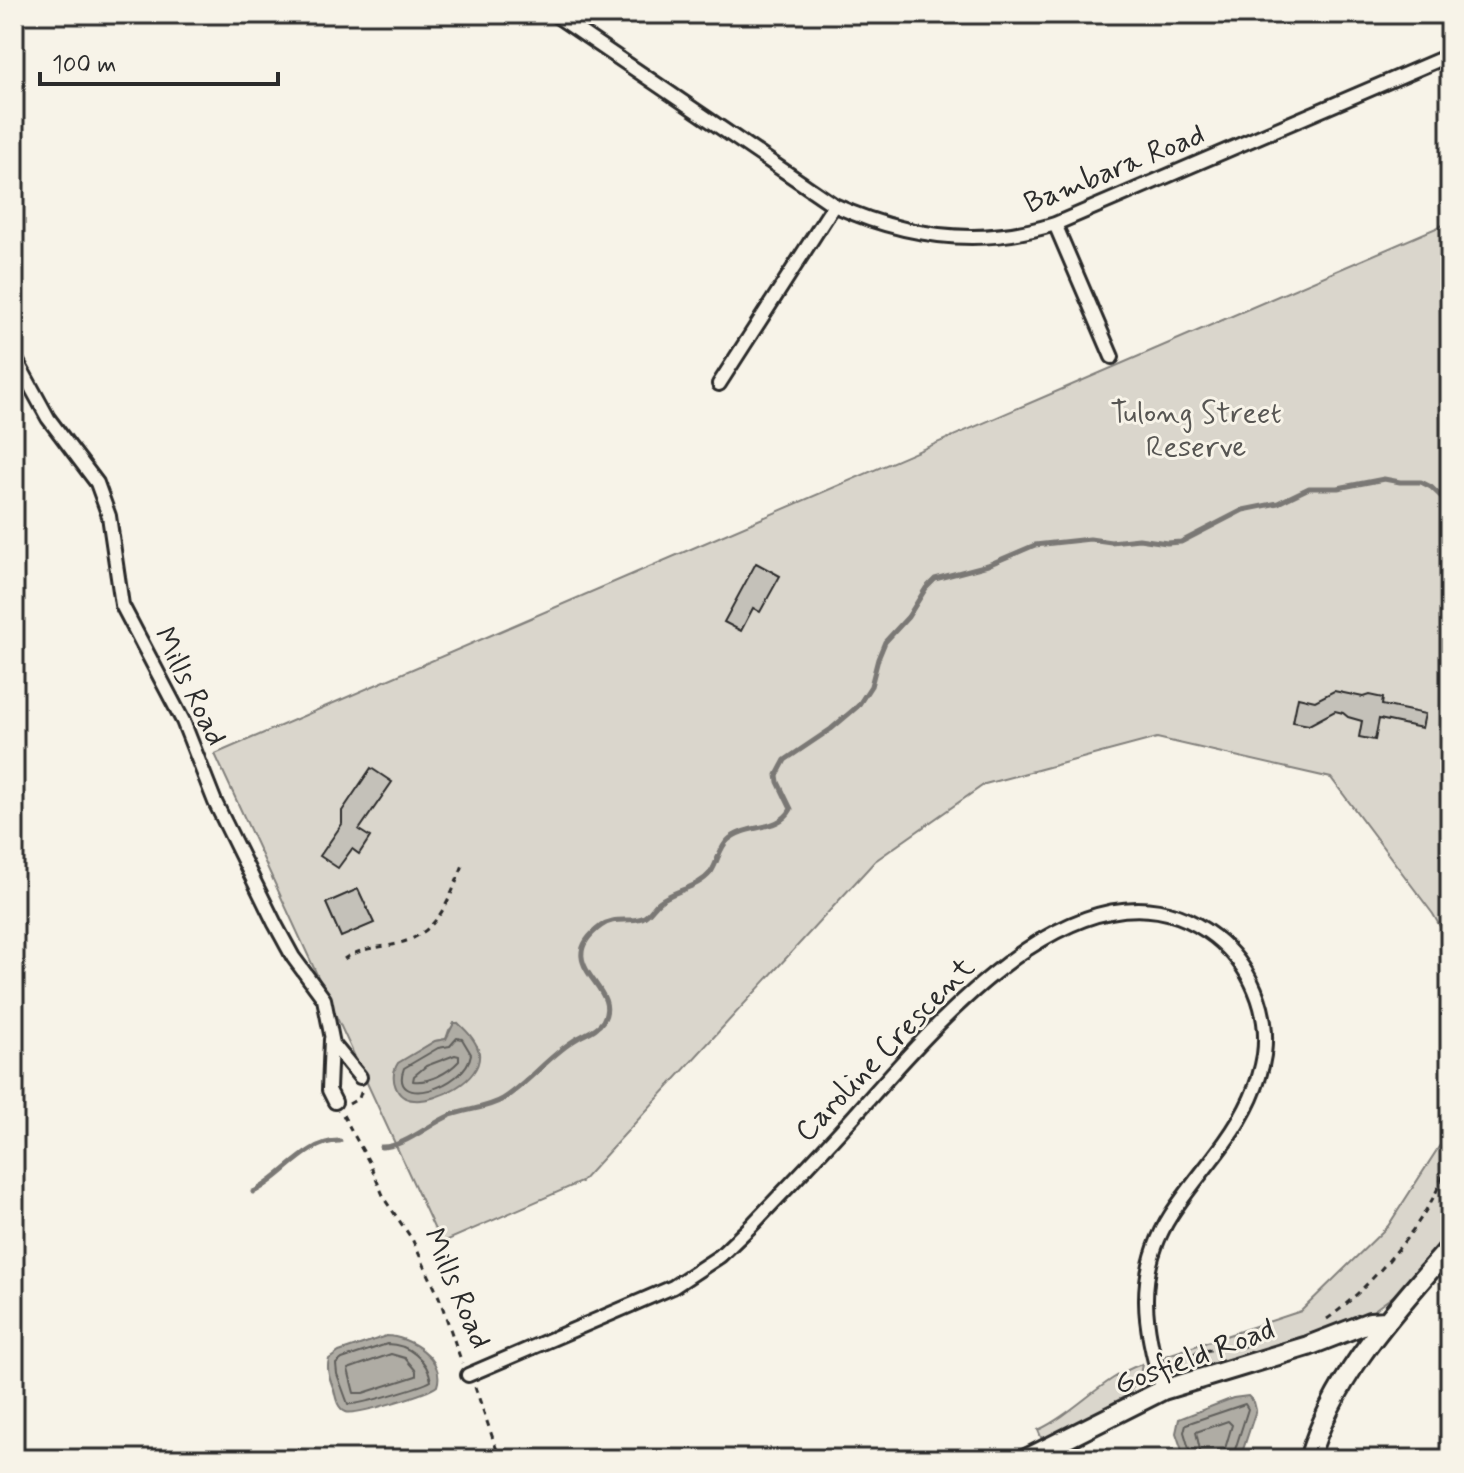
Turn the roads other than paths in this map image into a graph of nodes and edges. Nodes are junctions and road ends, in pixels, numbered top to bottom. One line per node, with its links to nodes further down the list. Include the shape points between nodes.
1 (554, 14): 3 (street, Bambara Road)
2 (1450, 55): 4 (street, Bambara Road)
3 (834, 205): 4 (street, Bambara Road, via 882,225 950,237 1014,234); 7 (street)
4 (1055, 224): 6 (street)
5 (14, 356): 8 (street, Mills Road, via 48,418 97,483 109,516 122,605 183,721 225,824 275,924 324,999)
6 (1112, 357)
7 (719, 384)
8 (331, 1037): 9 (street, Mills Road); 10 (street, Mills Road, via 329,1090)
9 (360, 1077)
10 (335, 1102)
11 (1450, 1247): 12 (street)
12 (1386, 1321): 14 (street, Gosfield Road); 16 (street, via 1332,1401)
13 (468, 1375): 14 (street, Caroline Crescent, via 697,1273 751,1226 973,989 1066,928 1102,915 1152,910 1195,923 1223,944 1257,995 1266,1037 1258,1083 1243,1115 1169,1218 1153,1253 1145,1312)
14 (1163, 1390): 15 (street, Gosfield Road)
15 (1026, 1459)
16 (1309, 1459)

